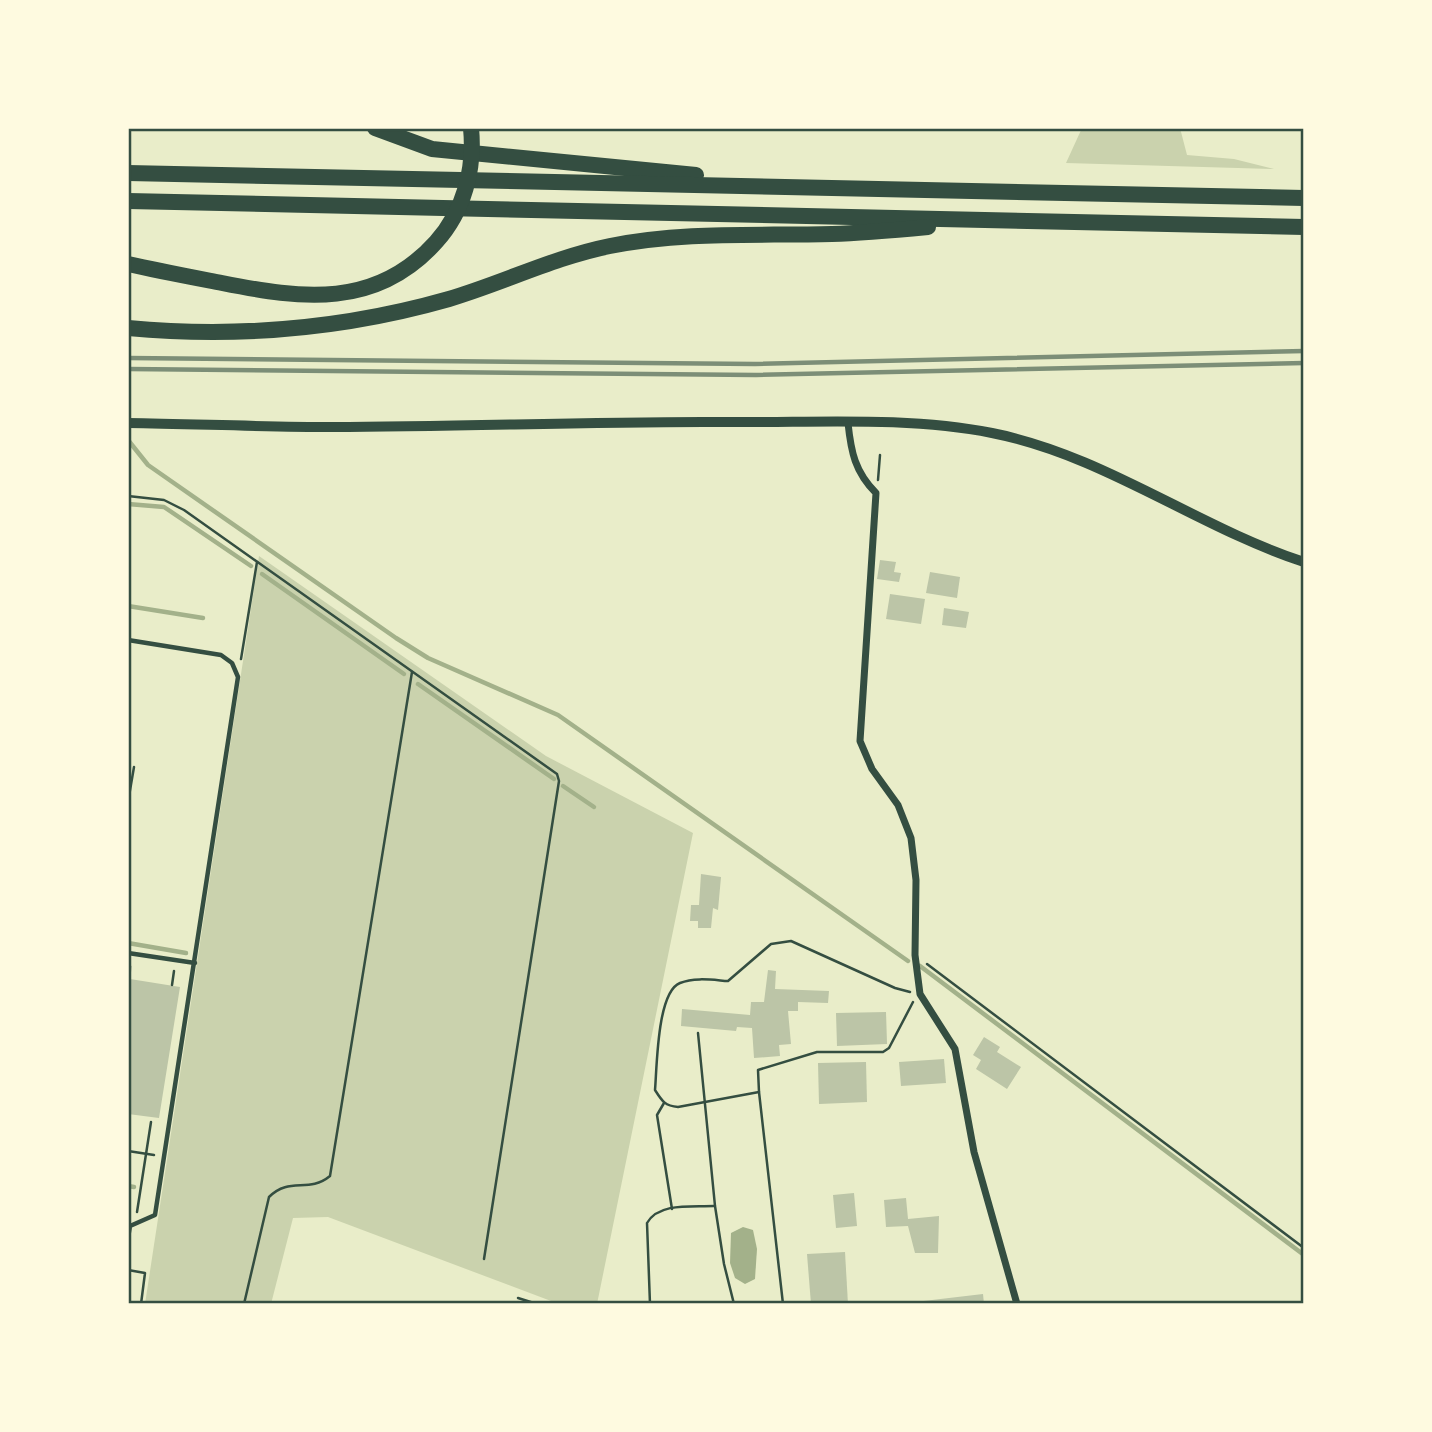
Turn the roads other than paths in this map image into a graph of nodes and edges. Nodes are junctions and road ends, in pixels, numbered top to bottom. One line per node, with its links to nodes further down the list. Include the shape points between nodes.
1 (375, 128): 4 (highway, via 432,149)
2 (471, 128): 9 (highway, via 473,146 465,194 447,230 417,263 372,286 335,295 288,296)
3 (128, 173): 4 (highway)
4 (821, 187): 5 (highway)
5 (1304, 198)
6 (128, 201): 7 (highway)
7 (1025, 220): 8 (highway); 10 (highway, via 833,234 696,234 653,239 608,246 450,298 352,321 242,332)
8 (1304, 227)
9 (128, 264)
10 (128, 328)
11 (128, 423): 12 (street, via 335,427 606,421)
12 (848, 423): 13 (street, via 963,429 1045,446 1264,548); 18 (street, via 854,464 876,493 860,741 872,769 898,805 911,838 919,990 955,1049 974,1152)
13 (1304, 562)
14 (128, 640): 16 (lane, via 221,654 238,677)
15 (128, 953): 16 (lane)
16 (195, 963): 17 (lane, via 155,1215 130,1226)
17 (128, 1238)
18 (1017, 1304)

